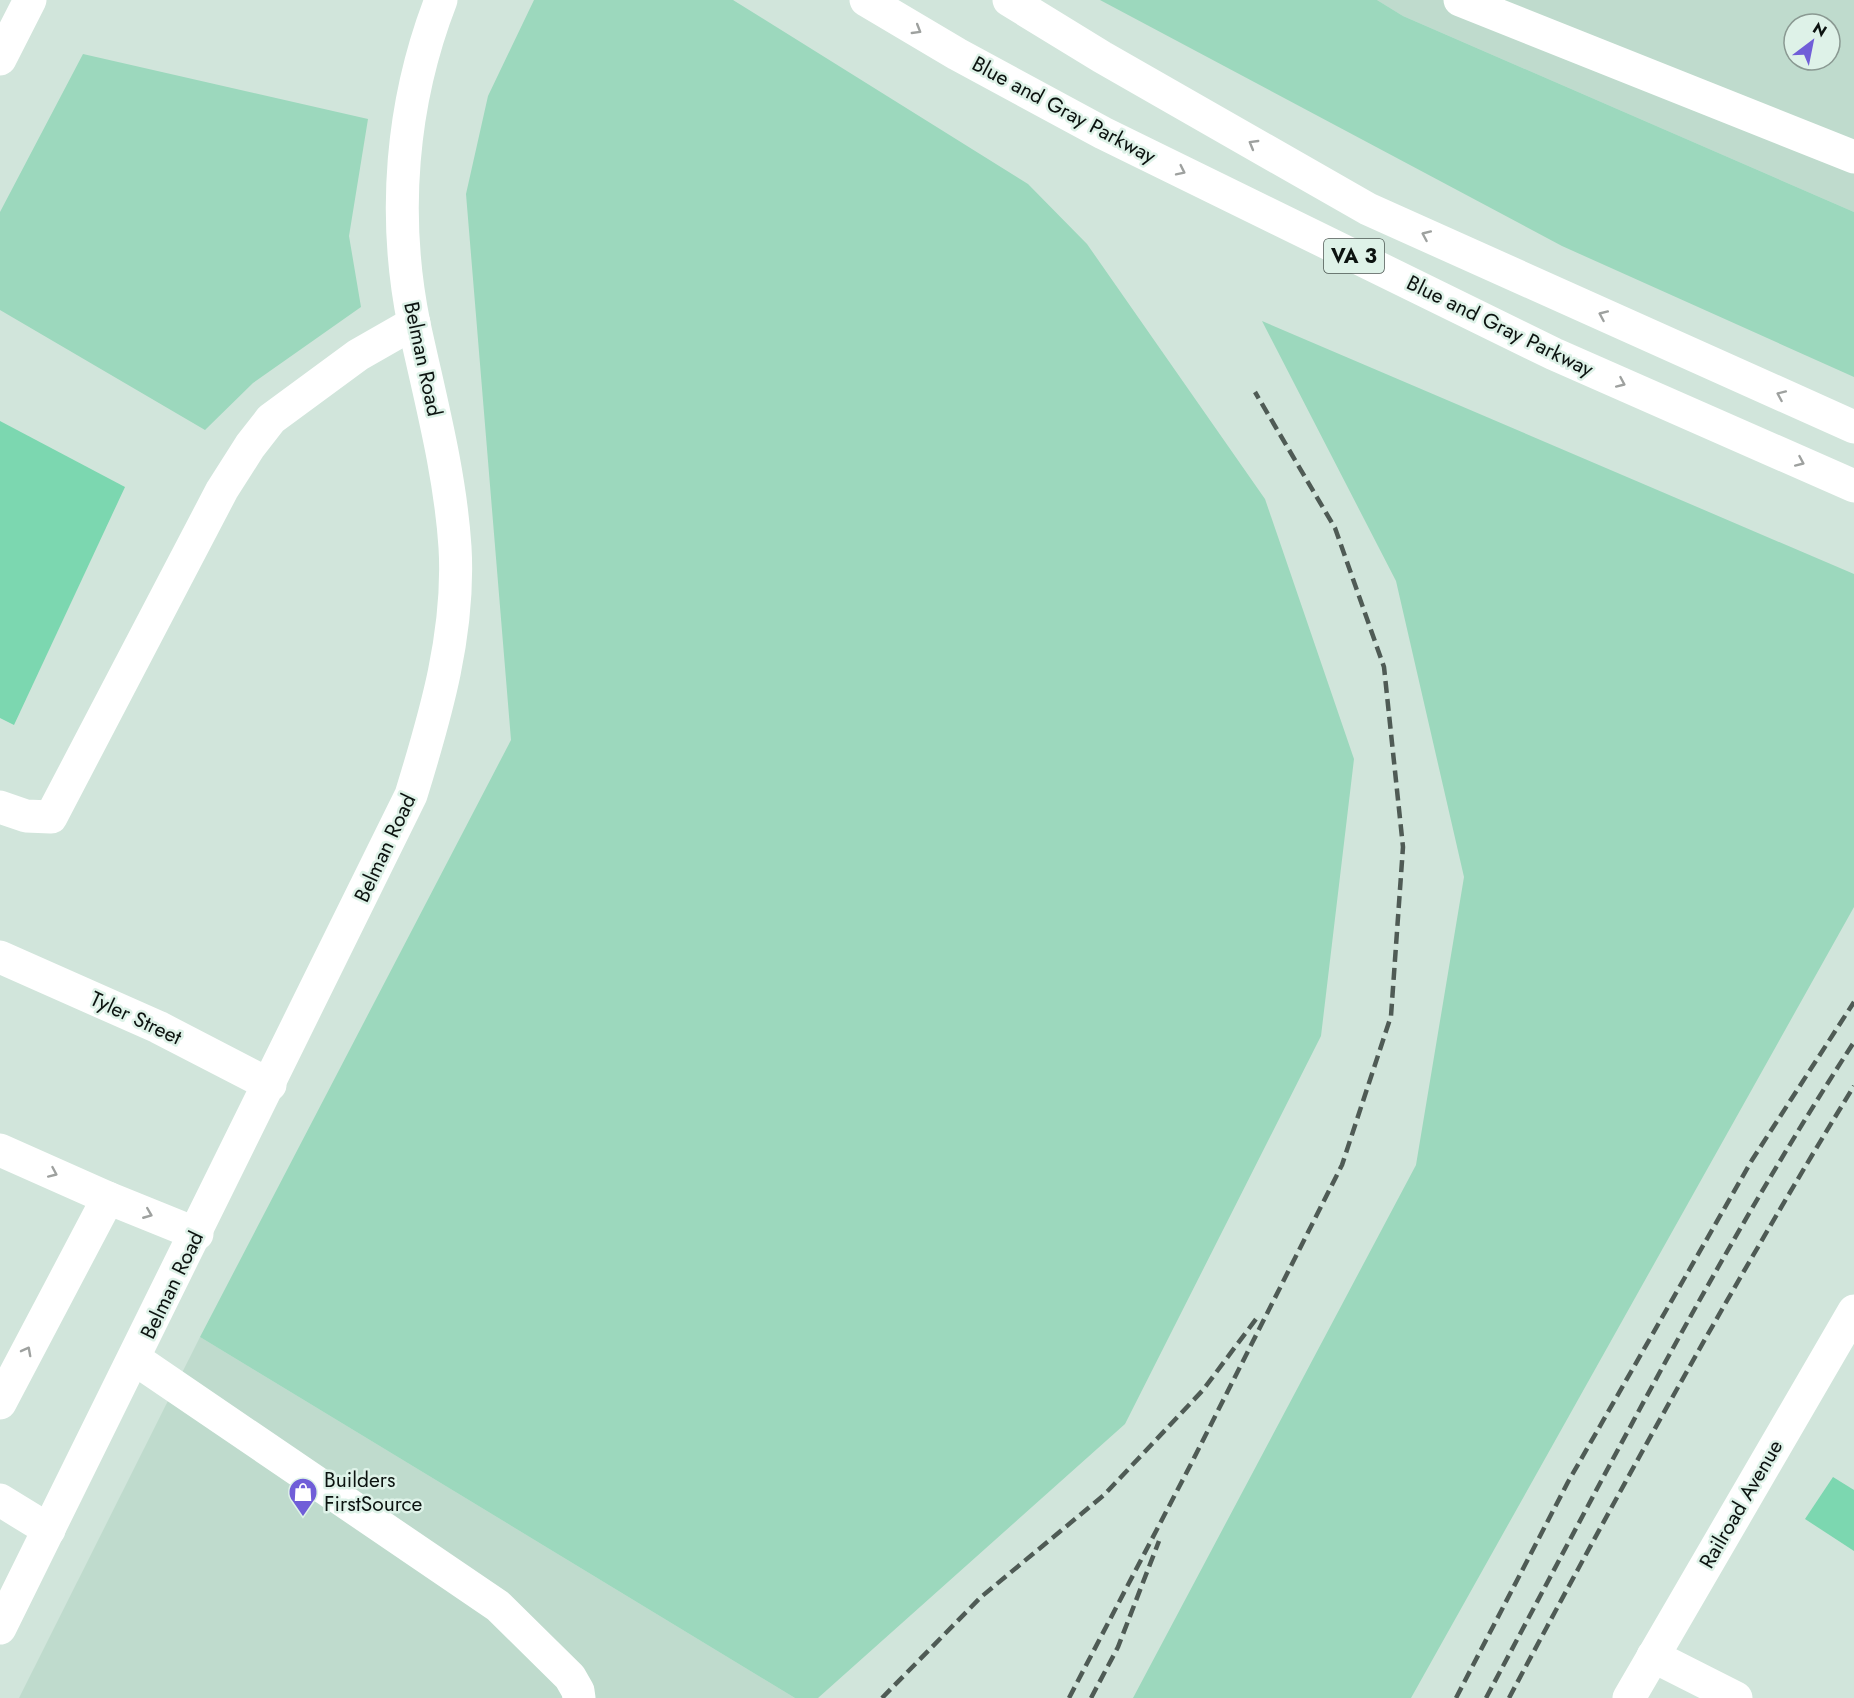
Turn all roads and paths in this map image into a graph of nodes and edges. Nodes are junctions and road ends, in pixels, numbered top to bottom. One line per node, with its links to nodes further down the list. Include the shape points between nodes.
1 (30, 0): 6 (main road)
2 (441, 0): 8 (main road, Belman Road, via 412,97 401,190 404,259)
3 (866, 0): 10 (main road, Blue and Gray Parkway / VA 3, one-way to 10, via 1103,133 1554,354)
4 (1009, 0): 9 (main road, VA 3, one-way to 4, via 1368,209)
5 (1460, 0): 7 (main road)
6 (0, 59)
7 (1854, 157)
8 (414, 323): 11 (main road, via 358,355 271,419 222,490 51,817 26,816); 13 (main road, Belman Road, via 450,497 455,549 452,627 439,704 411,795)
9 (1854, 427)
10 (1854, 486)
11 (0, 807)
12 (0, 957): 13 (main road, Tyler Street, via 158,1027)
13 (270, 1085): 16 (main road, Belman Road)
14 (0, 1150): 15 (main road, one-way to 15)
15 (108, 1198): 16 (main road, one-way to 16); 19 (main road, one-way to 15)
16 (197, 1234): 18 (main road, Belman Road)
17 (1854, 1311): 23 (main road, Railroad Avenue)
18 (135, 1359): 21 (main road, Belman Road); 24 (main road, via 498,1606 570,1677)
19 (0, 1403)
20 (0, 1500): 21 (main road)
21 (49, 1530): 22 (main road, Belman Road)
22 (0, 1628)
23 (1653, 1656): 25 (main road, Railroad Avenue); 26 (main road)
24 (579, 1698)
25 (1629, 1698)
26 (1736, 1698)

